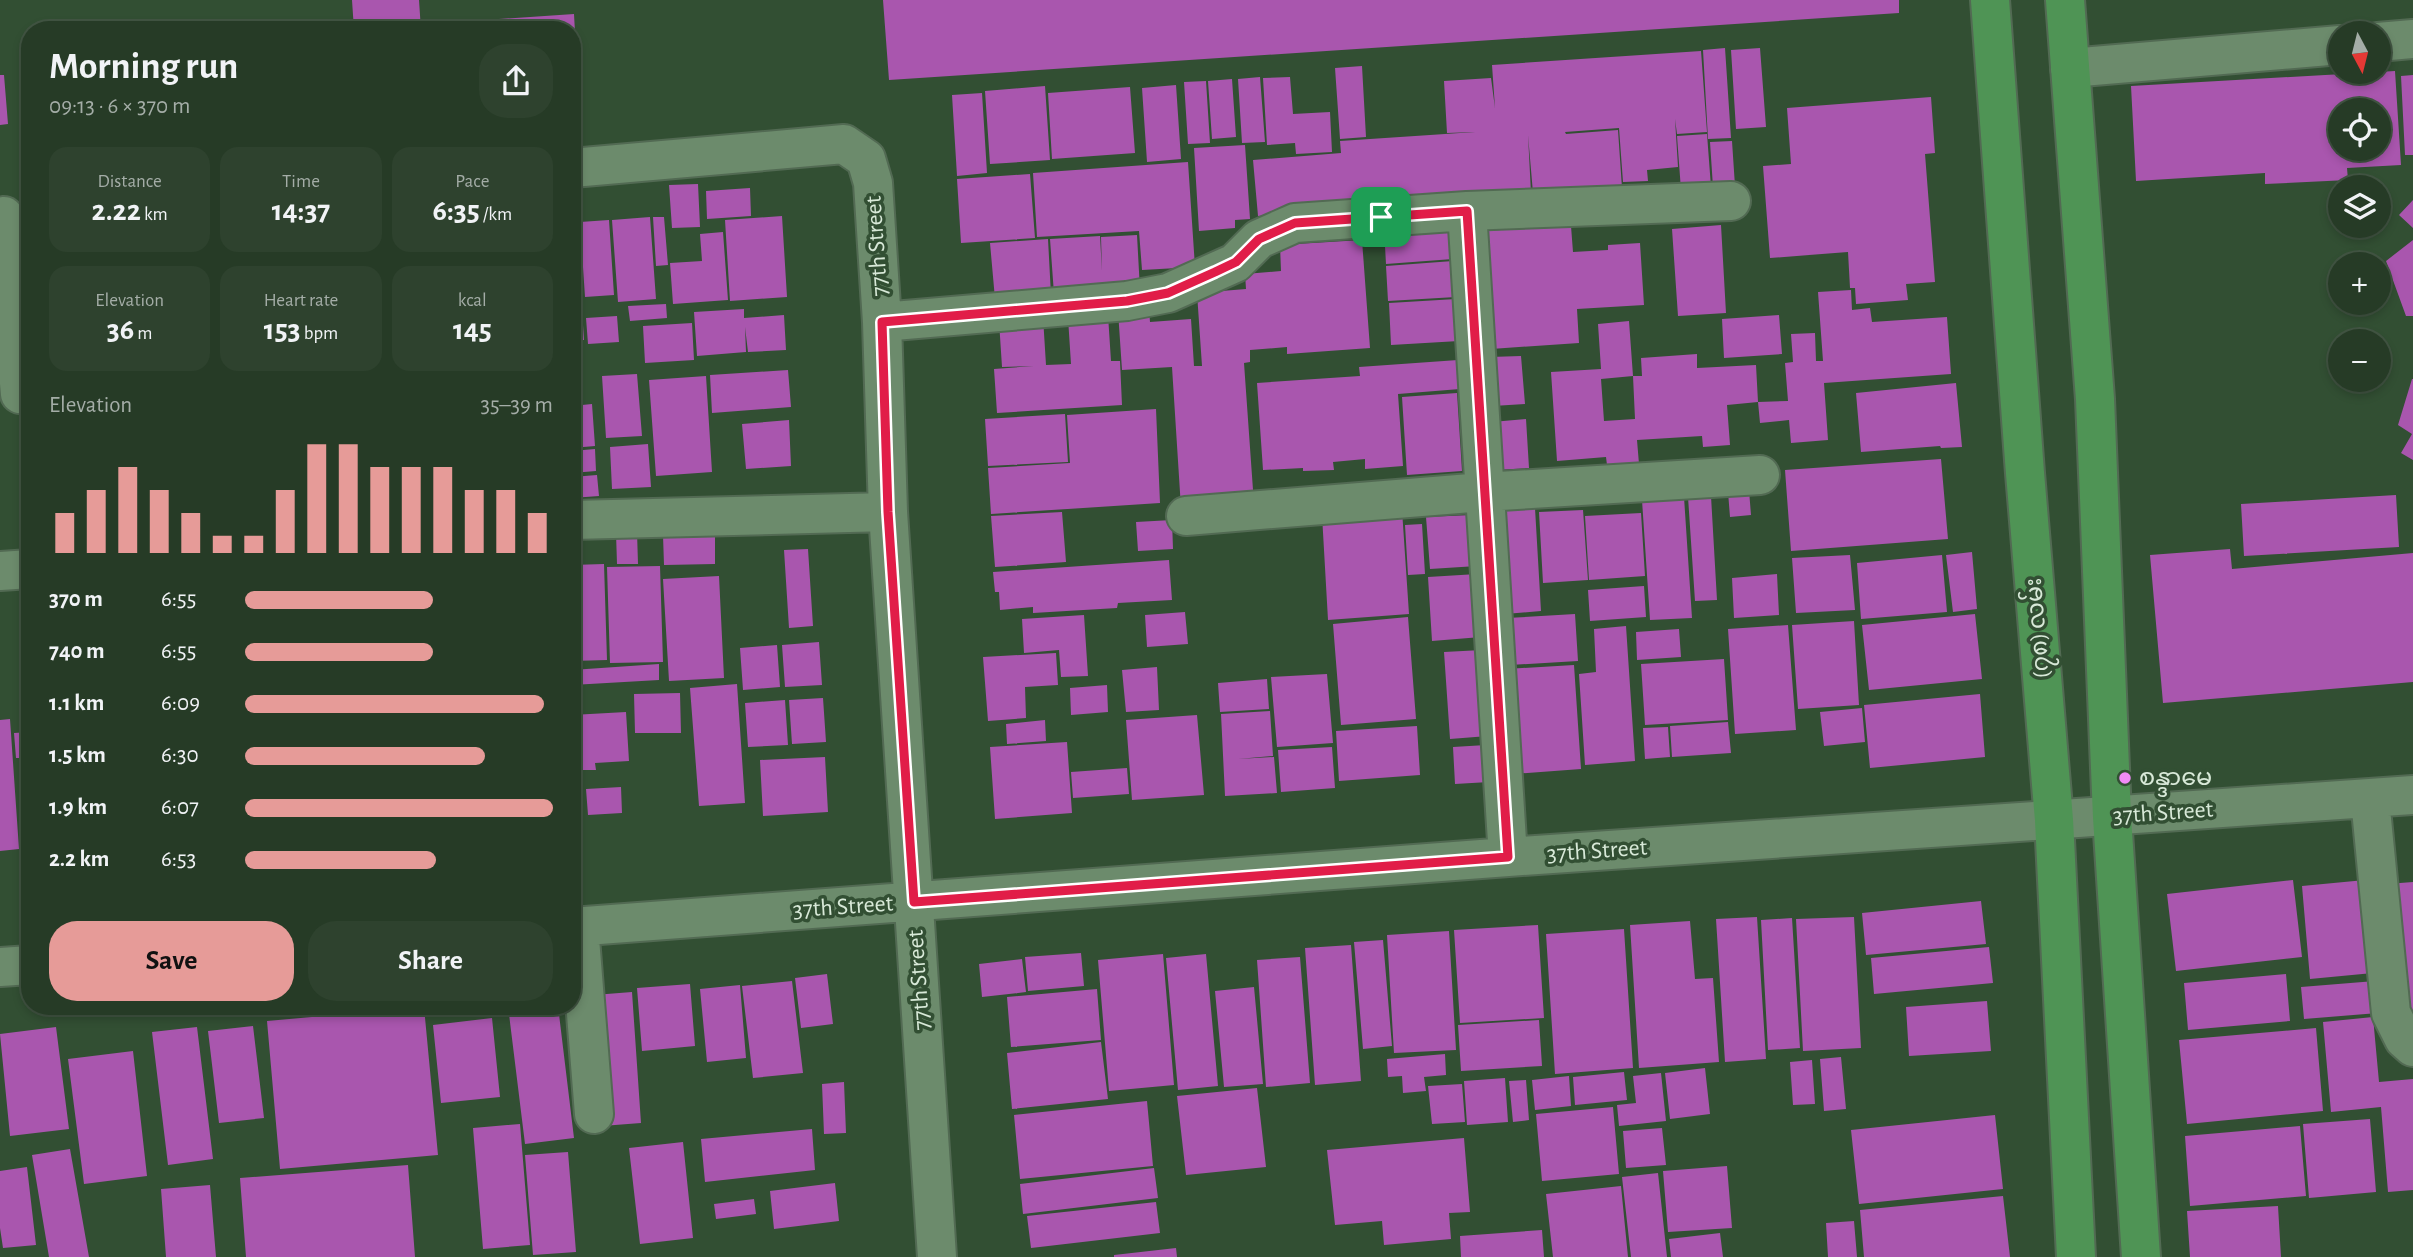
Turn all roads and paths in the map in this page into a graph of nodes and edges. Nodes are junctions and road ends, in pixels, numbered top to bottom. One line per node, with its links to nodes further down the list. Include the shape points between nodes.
1 (1990, 0): 23 (main road, (၇၈) လမ်း)
2 (2065, 0): 6 (main road)
3 (2413, 39): 4 (street)
4 (2391, 41)
5 (2328, 46): 6 (street)
6 (2070, 68): 22 (main road, via 2095,399)
7 (581, 167): 11 (street, 77th Street, via 844,145 866,159 873,183)
8 (1731, 201): 9 (street)
9 (1467, 211): 11 (street, via 1295,223 1259,239 1236,262 1215,272 1168,293 1127,301); 14 (street)
10 (11, 216): 12 (street)
11 (882, 322): 15 (street, 77th Street)
12 (20, 394)
13 (1760, 475): 14 (street)
14 (1483, 492): 16 (street); 24 (street)
15 (888, 512): 17 (street); 25 (street, 77th Street)
16 (1186, 516)
17 (581, 520)
18 (21, 570): 19 (street)
19 (0, 572)
20 (2413, 794): 21 (street, 37th Street)
21 (2370, 799): 22 (street, 37th Street); 30 (street, via 2391,1013)
22 (2112, 817): 23 (street, 37th Street); 34 (main road)
23 (2054, 820): 24 (street, 37th Street); 33 (main road, (၇၈) လမ်း)
24 (1508, 857): 25 (street, 37th Street)
25 (914, 902): 26 (street, 37th Street); 32 (street, 77th Street)
26 (581, 926)
27 (21, 966): 28 (street)
28 (0, 967)
29 (581, 985): 31 (street)
30 (2413, 1047)
31 (594, 1114)
32 (937, 1257)
33 (2076, 1257)
34 (2141, 1257)

